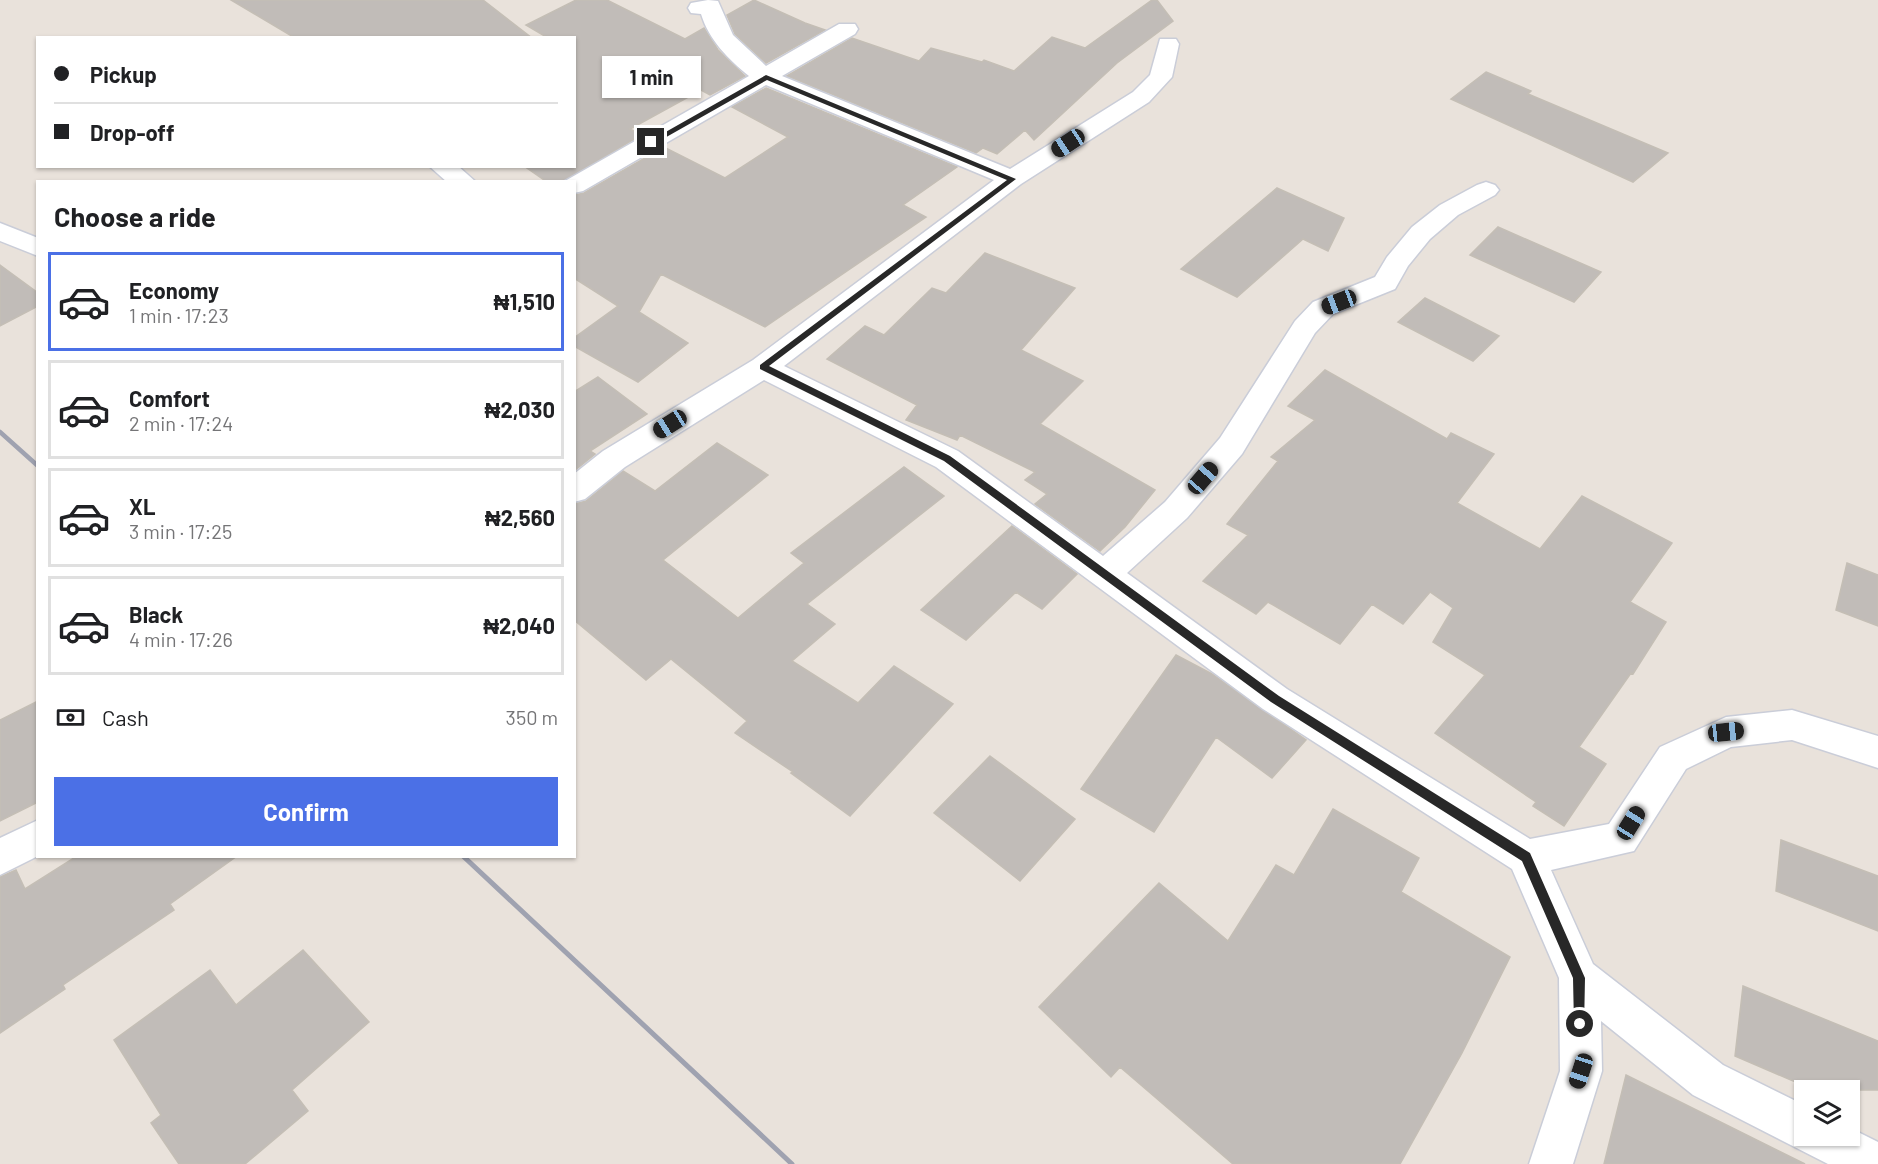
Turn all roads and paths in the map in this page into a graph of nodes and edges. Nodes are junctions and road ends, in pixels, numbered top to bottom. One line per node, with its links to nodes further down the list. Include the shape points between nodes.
1 (699, 8): 4 (street, via 710,6 713,22 728,43 744,62)
2 (847, 29): 4 (street)
3 (1168, 44): 6 (street, via 1161,77 1141,97)
4 (766, 77): 6 (street); 8 (street)
5 (444, 168): 7 (street)
6 (1012, 179): 12 (street)
7 (461, 180)
8 (576, 185)
9 (1486, 190): 14 (street, via 1449,210 1420,233 1385,283 1323,308 1305,327 1231,446 1176,510)
10 (0, 231): 11 (street)
11 (36, 247)
12 (763, 367): 13 (street, via 614,459); 14 (street, via 947,459)
13 (576, 489)
14 (1105, 574): 17 (street, via 1275,699)
15 (1878, 752): 17 (street, via 1792,725 1726,732 1673,758 1621,839)
16 (36, 838): 18 (street)
17 (1526, 857): 19 (street)
18 (0, 858)
19 (1579, 978): 20 (street, via 1708,1080); 22 (street, via 1581,1071)
20 (1794, 1123)
21 (1839, 1146): 23 (street)
22 (1551, 1164)
23 (1876, 1164)

